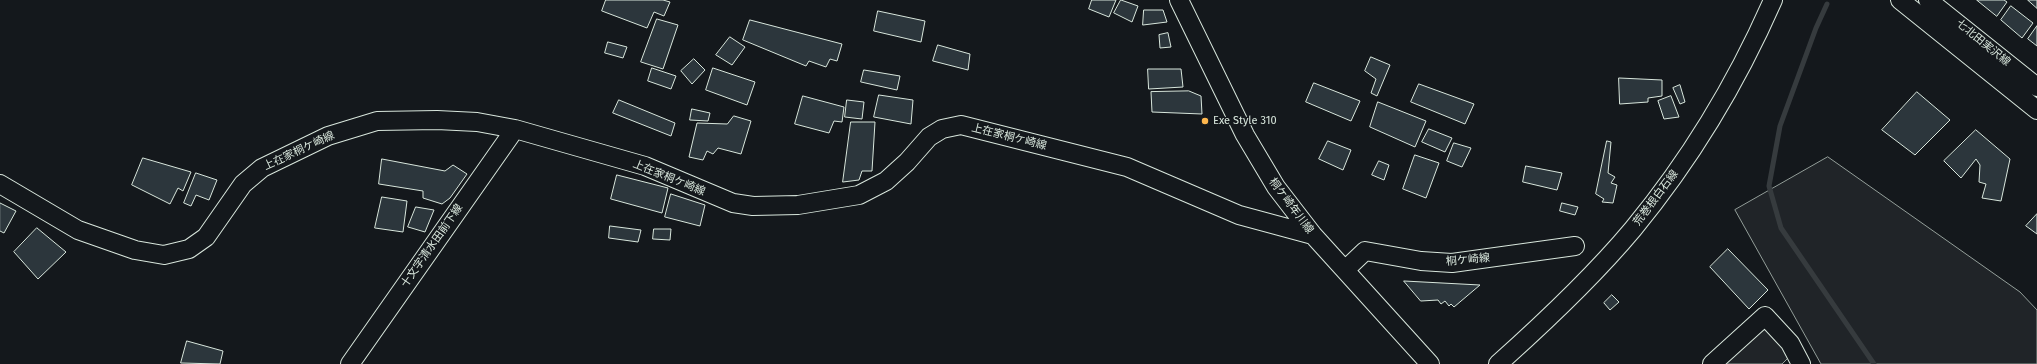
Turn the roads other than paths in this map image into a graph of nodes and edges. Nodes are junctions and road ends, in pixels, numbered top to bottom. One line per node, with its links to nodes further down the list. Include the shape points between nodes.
1 (1179, 0): 9 (street, 桐ケ崎年川線, via 1245,135 1276,187)
2 (1773, 0): 14 (street, 荒巻根白石線, via 1754,43 1722,100 1664,188 1597,268 1538,328)
3 (1900, 0): 6 (street)
4 (1928, 0): 5 (street, 七北田実沢線)
5 (2037, 87)
6 (2037, 110)
7 (515, 129): 8 (street, 上在家桐ケ崎線, via 477,122 377,121 328,136 262,168 243,184 206,237 189,249 164,254 135,250 78,230); 9 (street, 上在家桐ケ崎線, via 645,166 726,200 753,206 798,205 859,195 886,181 929,137 942,129 961,125 1127,167 1239,215); 12 (street, 十文字清水田前下線)
8 (0, 184)
9 (1313, 235): 11 (street, 桐ケ崎年川線)
10 (1575, 246): 11 (street, 桐ケ崎線, via 1452,263 1421,261 1365,251)
11 (1345, 270): 13 (street, 桐ケ崎年川線)
12 (350, 364)
13 (1430, 364)
14 (1498, 364)
15 (1712, 364): 16 (street, via 1765,316 1790,343)
16 (1801, 364)

